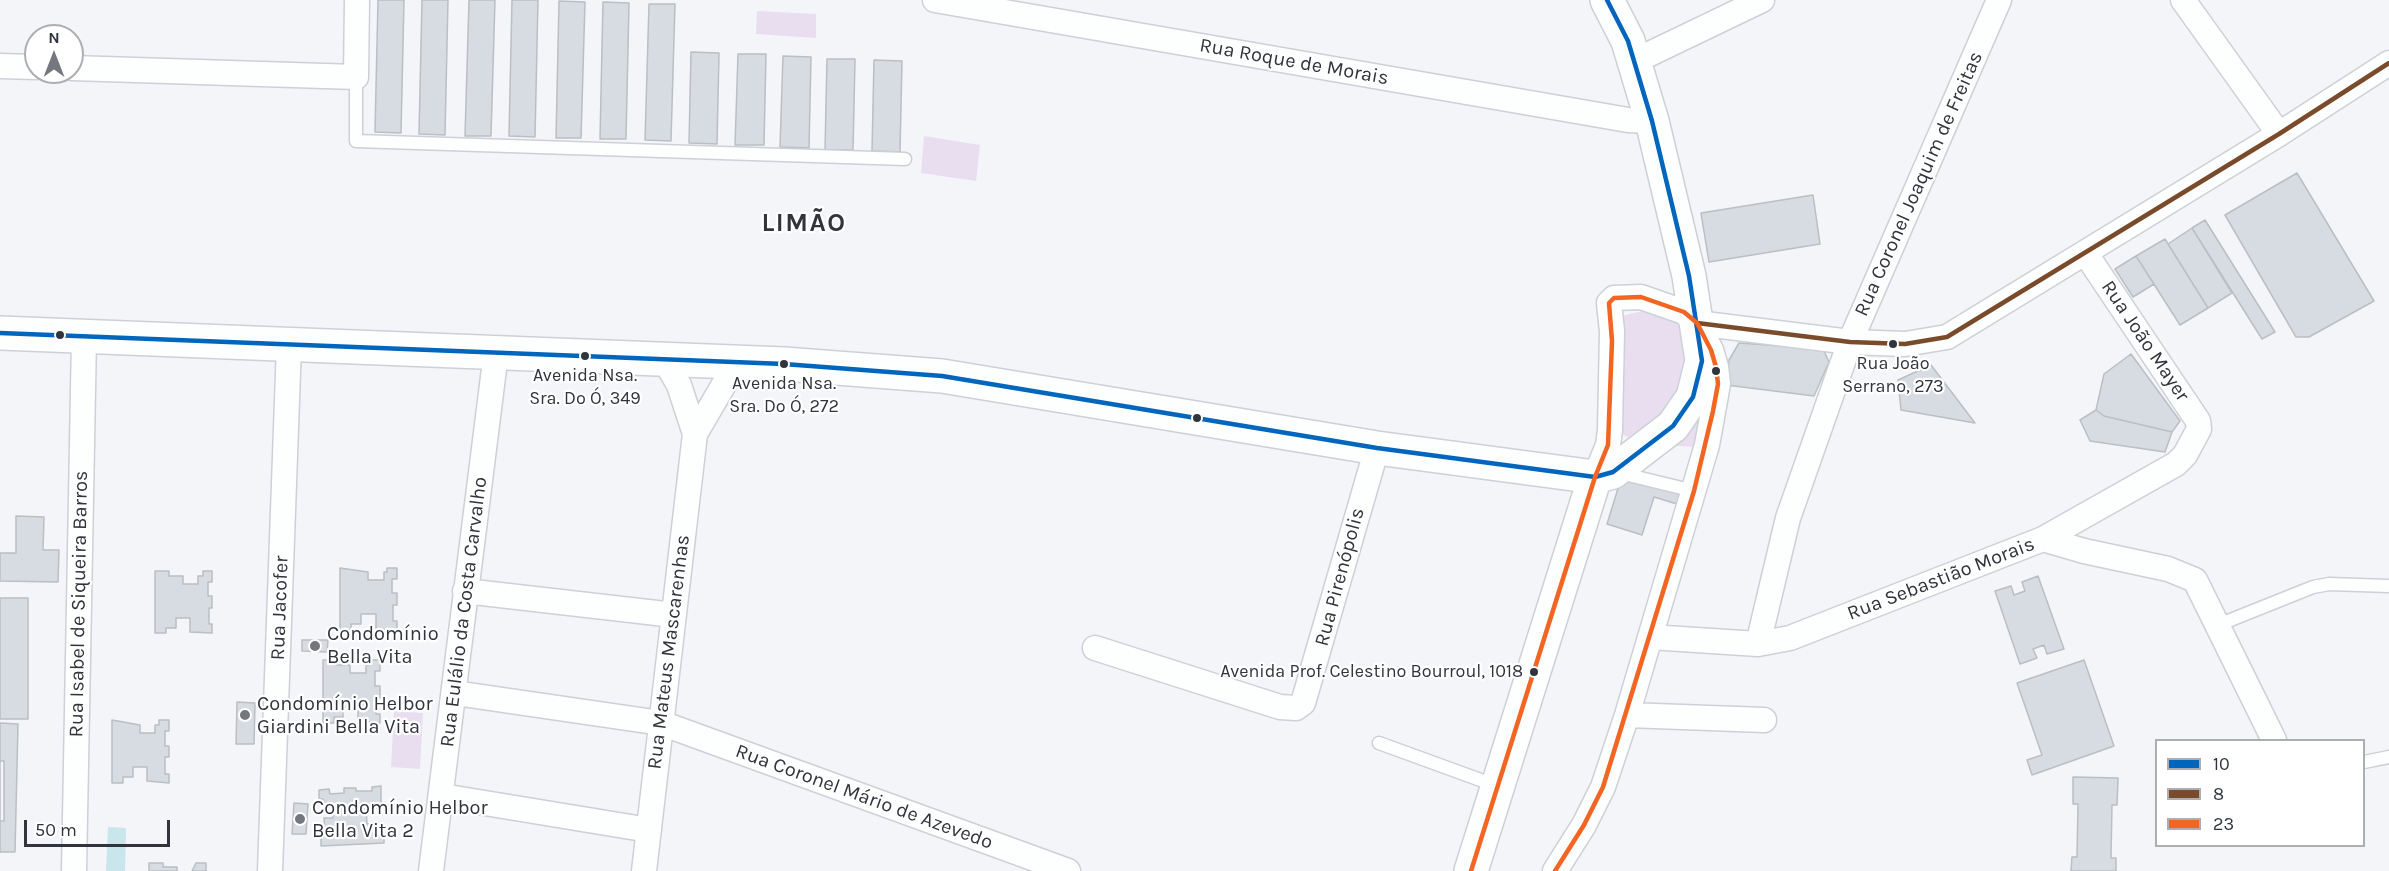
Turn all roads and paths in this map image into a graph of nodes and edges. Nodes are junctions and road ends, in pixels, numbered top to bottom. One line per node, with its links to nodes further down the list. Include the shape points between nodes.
1 (357, 0): 12 (street)
2 (935, 0): 13 (street, Rua Roque de Morais)
3 (1607, 0): 7 (main road)
4 (1762, 0): 7 (street)
5 (1999, 0): 20 (street, Rua Coronel Joaquim de Freitas)
6 (2184, 0): 14 (street)
7 (1635, 61): 13 (main road)
8 (2389, 63): 14 (street)
9 (0, 66): 10 (street)
10 (24, 67)
11 (84, 68): 12 (street)
12 (356, 77): 15 (lane, via 356,141)
13 (1652, 122): 17 (main road)
14 (2279, 134): 16 (street)
15 (905, 159)
16 (2086, 254): 20 (street, via 1947,337 1905,344); 29 (street, Rua João Mayer, via 2199,429 2176,464)
17 (1697, 323): 20 (street); 27 (main road, via 1702,361 1698,384 1684,413 1673,426); 27 (street, via 1669,305 1641,297 1611,299 1610,430); 28 (street, via 1711,350 1718,384)
18 (0, 333): 19 (main road)
19 (84, 337): 21 (main road); 49 (street, Rua Isabel de Siqueira Barros)
20 (1850, 342): 35 (street, Rua Coronel Joaquim de Freitas, via 1788,518)
21 (289, 345): 22 (main road); 50 (street, Rua Jacofer)
22 (496, 353): 23 (main road); 31 (street, Rua Eulálio da Costa Carvalho)
23 (664, 359): 24 (main road); 25 (street, Rua Mateus Mascarenhas, via 679,386)
24 (737, 362): 25 (street, Rua Mateus Mascarenhas); 26 (main road, via 942,376)
25 (695, 434): 32 (street, Rua Mateus Mascarenhas)
26 (1377, 448): 27 (main road); 36 (street, Rua Pirenópolis, via 1303,704 1296,708 1280,707)
27 (1604, 474): 28 (lane); 45 (main road)
28 (1694, 490): 34 (street)
29 (2043, 539): 33 (street, Rua Sebastião Morais, via 2188,575 2195,580); 35 (street, Rua Sebastião Morais, via 1790,638)
30 (2389, 586): 33 (lane, via 2313,587)
31 (465, 591): 32 (street); 37 (street, Rua Eulálio da Costa Carvalho)
32 (674, 615): 40 (street, Rua Mateus Mascarenhas)
33 (2218, 625): 41 (street, Rua Sebastião Morais)
34 (1650, 637): 35 (street, Rua Sebastião Morais); 38 (street)
35 (1758, 644)
36 (1095, 648)
37 (455, 693): 40 (street, Rua Coronel Mário de Azevedo); 46 (street, Rua Eulálio da Costa Carvalho)
38 (1627, 715): 39 (street); 55 (street, via 1603,787)
39 (1764, 720)
40 (661, 723): 47 (street, Rua Mateus Mascarenhas); 48 (street, Rua Coronel Mário de Azevedo)
41 (2273, 739)
42 (1379, 743): 45 (lane)
43 (2389, 757): 44 (lane)
44 (2365, 762)
45 (1498, 786): 54 (main road)
46 (442, 796): 47 (street); 51 (street, Rua Eulálio da Costa Carvalho)
47 (649, 830): 52 (street, Rua Mateus Mascarenhas)
48 (1033, 865): 53 (street, Rua Coronel Mário de Azevedo)
49 (74, 871)
50 (270, 871)
51 (431, 871)
52 (644, 871)
53 (1068, 871)
54 (1471, 871)
55 (1555, 871)

